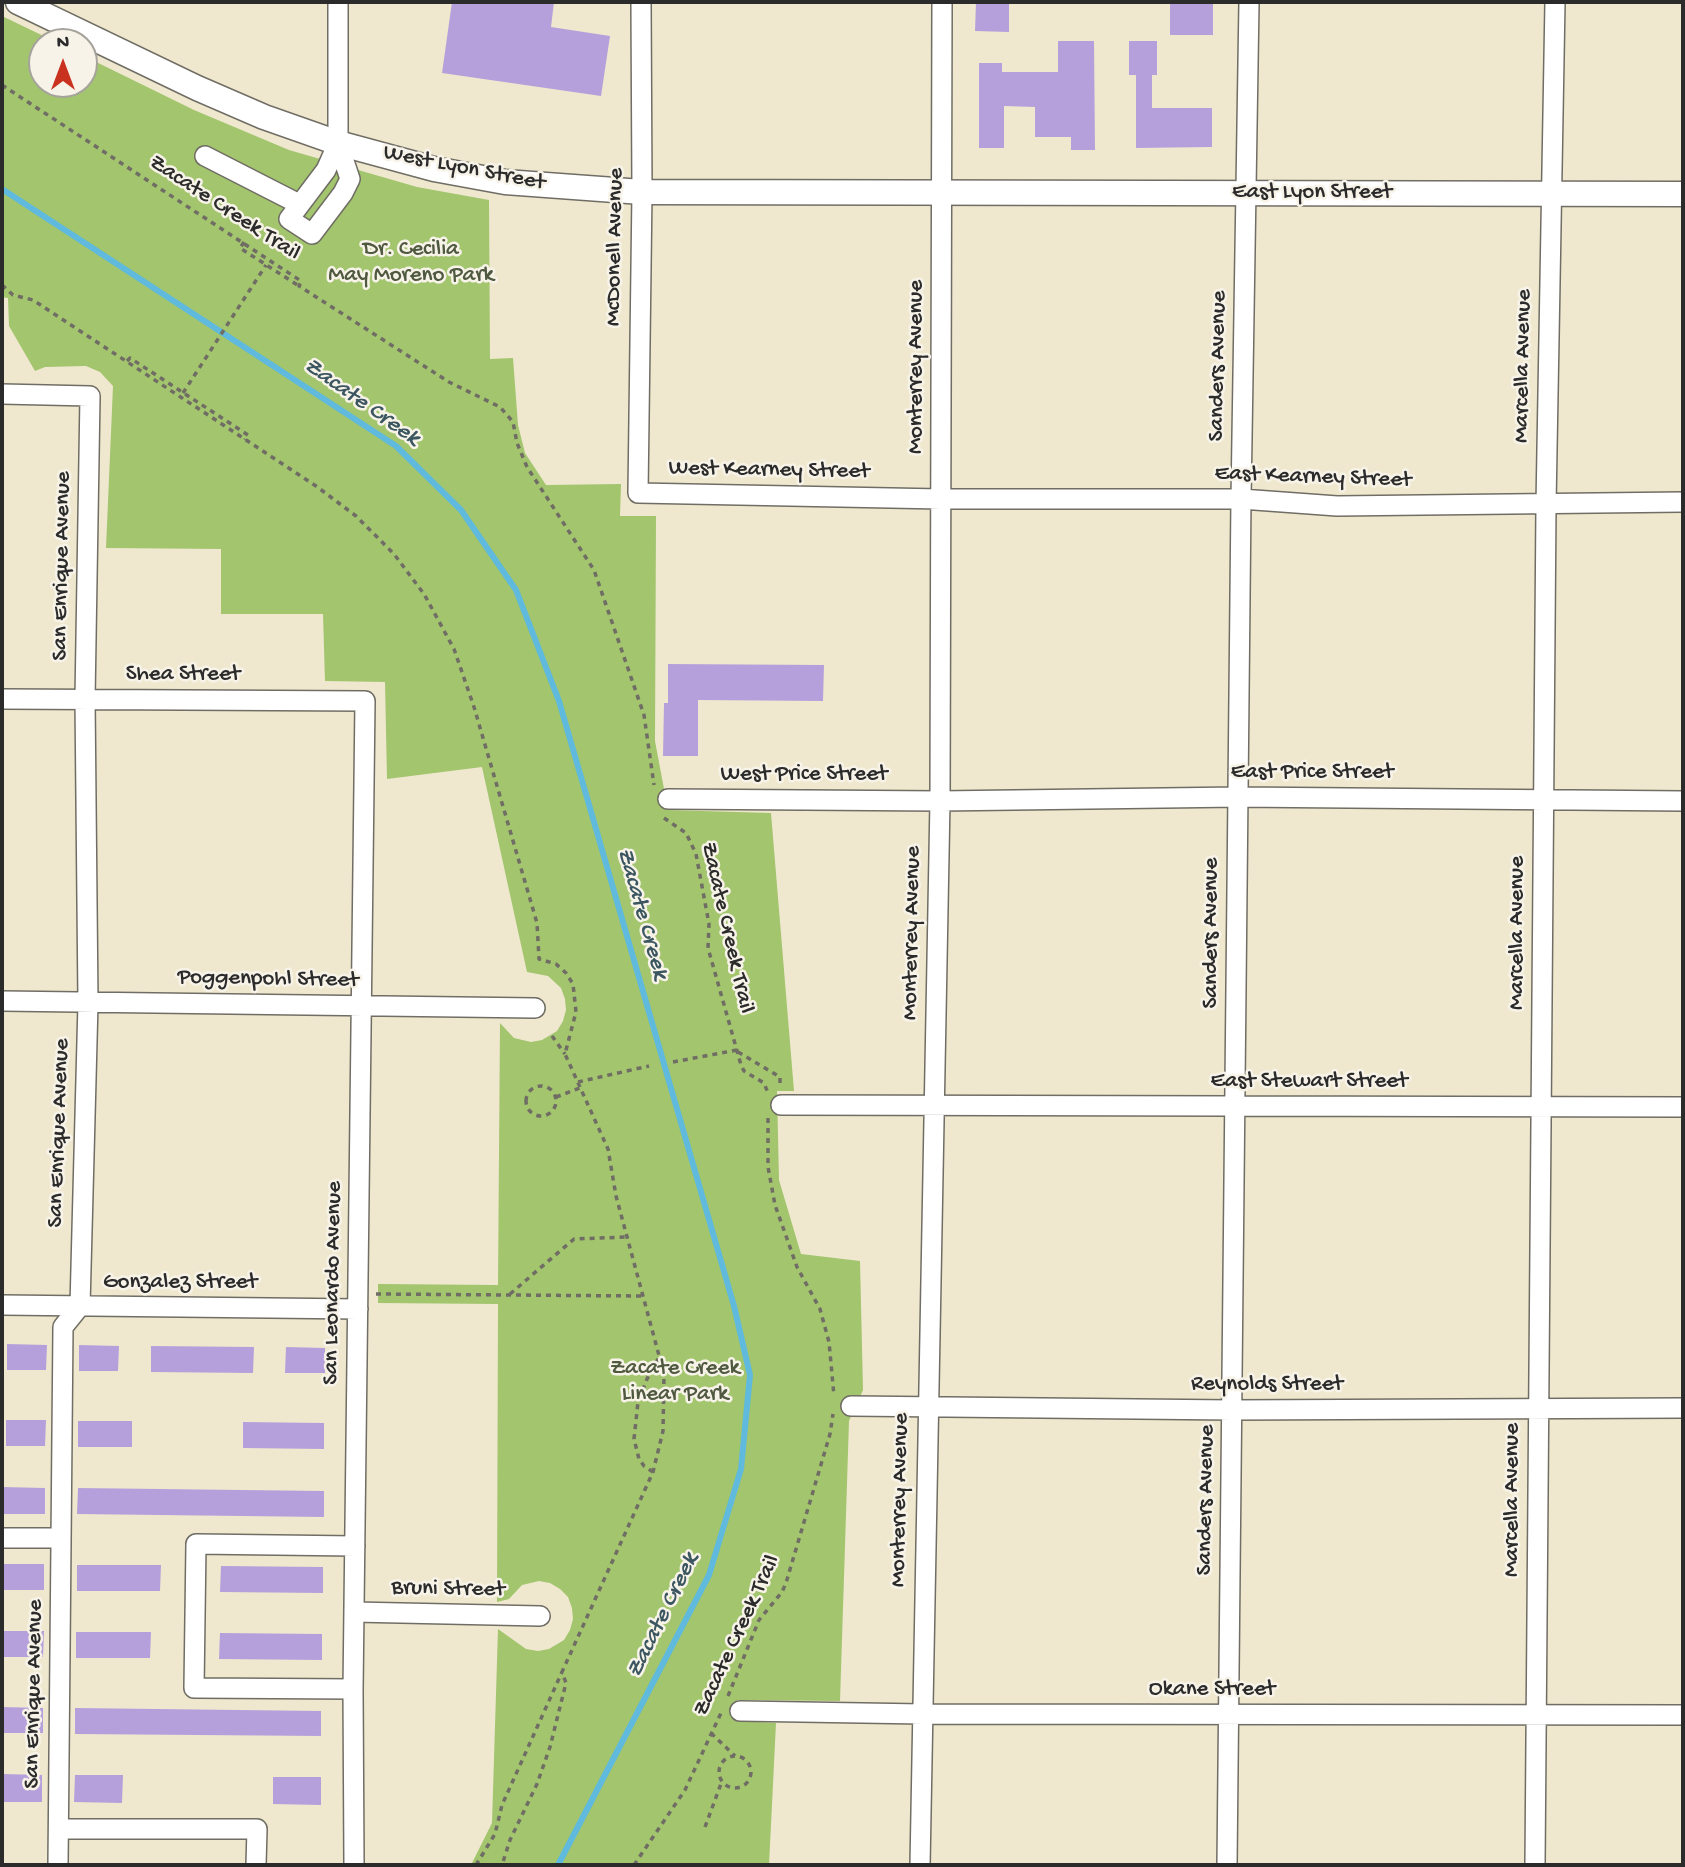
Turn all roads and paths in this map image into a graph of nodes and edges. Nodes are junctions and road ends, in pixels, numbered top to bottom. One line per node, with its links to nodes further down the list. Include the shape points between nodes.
1 (338, 2): 8 (street)
2 (641, 2): 10 (street, McDonell Avenue)
3 (942, 2): 11 (street, Monterrey Avenue)
4 (1249, 2): 12 (street, Sanders Avenue)
5 (1555, 2): 13 (street, Marcella Avenue)
6 (27, 4): 8 (main road, West Lyon Street, via 197,89)
7 (2, 85): 16 (path, Zacate Creek Trail)
8 (338, 143): 10 (main road, West Lyon Street, via 505,182); 15 (street, via 326,170); 15 (street, via 350,179 312,234 289,219)
9 (205, 156): 15 (street)
10 (642, 192): 11 (main road, West Lyon Street); 23 (street, McDonell Avenue)
11 (942, 192): 12 (main road, East Lyon Street); 24 (street, Monterrey Avenue)
12 (1247, 193): 13 (main road, East Lyon Street); 25 (street, Sanders Avenue)
13 (1552, 193): 14 (main road, East Lyon Street); 27 (street, Marcella Avenue)
14 (1683, 194)
15 (299, 204)
16 (244, 242): 17 (path, via 240,248); 18 (path, Zacate Creek Trail, via 301,281)
17 (267, 265): 18 (path); 20 (path)
18 (299, 286): 35 (path, Zacate Creek Trail, via 449,382 500,407 513,422 527,467 594,570 644,715)
19 (127, 362): 20 (path, via 130,358)
20 (183, 393): 22 (path, via 248,435)
21 (2, 394): 29 (street, San Enrique Avenue, via 90,396)
22 (245, 440)
23 (638, 493): 24 (street, West Kearney Street)
24 (941, 499): 25 (street, East Kearney Street); 32 (street, Monterrey Avenue)
25 (1241, 499): 27 (street, East Kearney Street, via 1337,506); 31 (street, Sanders Avenue)
26 (1683, 502): 27 (street, East Kearney Street)
27 (1546, 505): 33 (street, Marcella Avenue)
28 (2, 699): 29 (street, Shea Street)
29 (85, 699): 30 (street, Shea Street); 37 (street, San Enrique Avenue)
30 (365, 701): 38 (street, San Leonardo Avenue)
31 (1238, 797): 32 (street, East Price Street); 33 (street, East Price Street); 50 (street, Sanders Avenue)
32 (940, 800): 35 (street, West Price Street); 49 (street, Monterrey Avenue)
33 (1543, 800): 34 (street, East Price Street); 51 (street, Marcella Avenue)
34 (1683, 801)
35 (661, 803): 41 (path, Zacate Creek Trail, via 686,833 696,854 709,924 708,947)
36 (2, 1001): 37 (street, Poggenpohl Street)
37 (88, 1003): 38 (street, Poggenpohl Street); 58 (street, San Enrique Avenue)
38 (363, 1005): 39 (street, Poggenpohl Street); 59 (street, San Leonardo Avenue)
39 (535, 1008)
40 (552, 1036): 42 (path)
41 (738, 1051): 43 (path); 48 (path, Zacate Creek Trail, via 744,1071 764,1083); 48 (path, via 780,1077)
42 (565, 1054)
43 (673, 1062)
44 (649, 1066): 45 (path)
45 (578, 1082)
46 (581, 1087): 47 (path)
47 (556, 1097): 47 (path, via 555,1108 548,1115 538,1116 526,1107 528,1092 537,1086 548,1087)
48 (772, 1104): 49 (street, East Stewart Street); 61 (path, Zacate Creek Trail, via 768,1167 775,1205 797,1267 820,1308)
49 (935, 1106): 50 (street, East Stewart Street); 62 (street, Monterrey Avenue)
50 (1235, 1107): 51 (street, East Stewart Street); 65 (street, Sanders Avenue)
51 (1541, 1107): 52 (street, East Stewart Street); 64 (street, Marcella Avenue)
52 (1683, 1107)
53 (627, 1237): 55 (path, via 573,1239)
54 (376, 1294): 55 (path)
55 (510, 1296): 56 (path)
56 (643, 1296)
57 (2, 1306): 58 (street, Gonzalez Street)
58 (80, 1306): 59 (street, Gonzalez Street); 68 (street, San Enrique Avenue, via 63,1327)
59 (358, 1308): 69 (street, San Leonardo Avenue)
60 (659, 1357): 66 (path, via 638,1402 634,1439 639,1459)
61 (839, 1404): 62 (street, Reynolds Street); 74 (path, Zacate Creek Trail, via 786,1583 759,1620)
62 (927, 1406): 65 (street, Reynolds Street); 75 (street, Monterrey Avenue)
63 (1683, 1408): 64 (street, Reynolds Street)
64 (1538, 1409): 65 (street, Reynolds Street); 77 (street, Marcella Avenue)
65 (1232, 1410): 76 (street, Sanders Avenue)
66 (653, 1472)
67 (2, 1538): 68 (street)
68 (61, 1538): 83 (street, San Enrique Avenue)
69 (355, 1546): 70 (street, San Leonardo Avenue); 73 (street, via 196,1544 194,1688)
70 (354, 1612): 71 (street, Bruni Street); 73 (street, San Leonardo Avenue)
71 (540, 1616)
72 (562, 1672): 87 (path, via 502,1805 495,1834)
73 (353, 1689): 86 (street, San Leonardo Avenue)
74 (730, 1707): 75 (street, Okane Street); 79 (path, Zacate Creek Trail)
75 (923, 1714): 76 (street, Okane Street); 89 (street, Monterrey Avenue)
76 (1229, 1715): 77 (street, Okane Street); 90 (street, Sanders Avenue)
77 (1536, 1715): 78 (street, Okane Street); 91 (street, Marcella Avenue)
78 (1683, 1716)
79 (711, 1733): 80 (path); 88 (path, Zacate Creek Trail, via 685,1790)
80 (735, 1756): 81 (path, via 720,1764); 81 (path, via 748,1762 748,1779 733,1787)
81 (722, 1781): 82 (path)
82 (705, 1827)
83 (59, 1829): 84 (street, San Enrique Avenue); 85 (street, via 257,1829)
84 (58, 1865)
85 (257, 1865)
86 (354, 1865)
87 (476, 1865)
88 (634, 1865)
89 (920, 1865)
90 (1227, 1865)
91 (1535, 1865)

